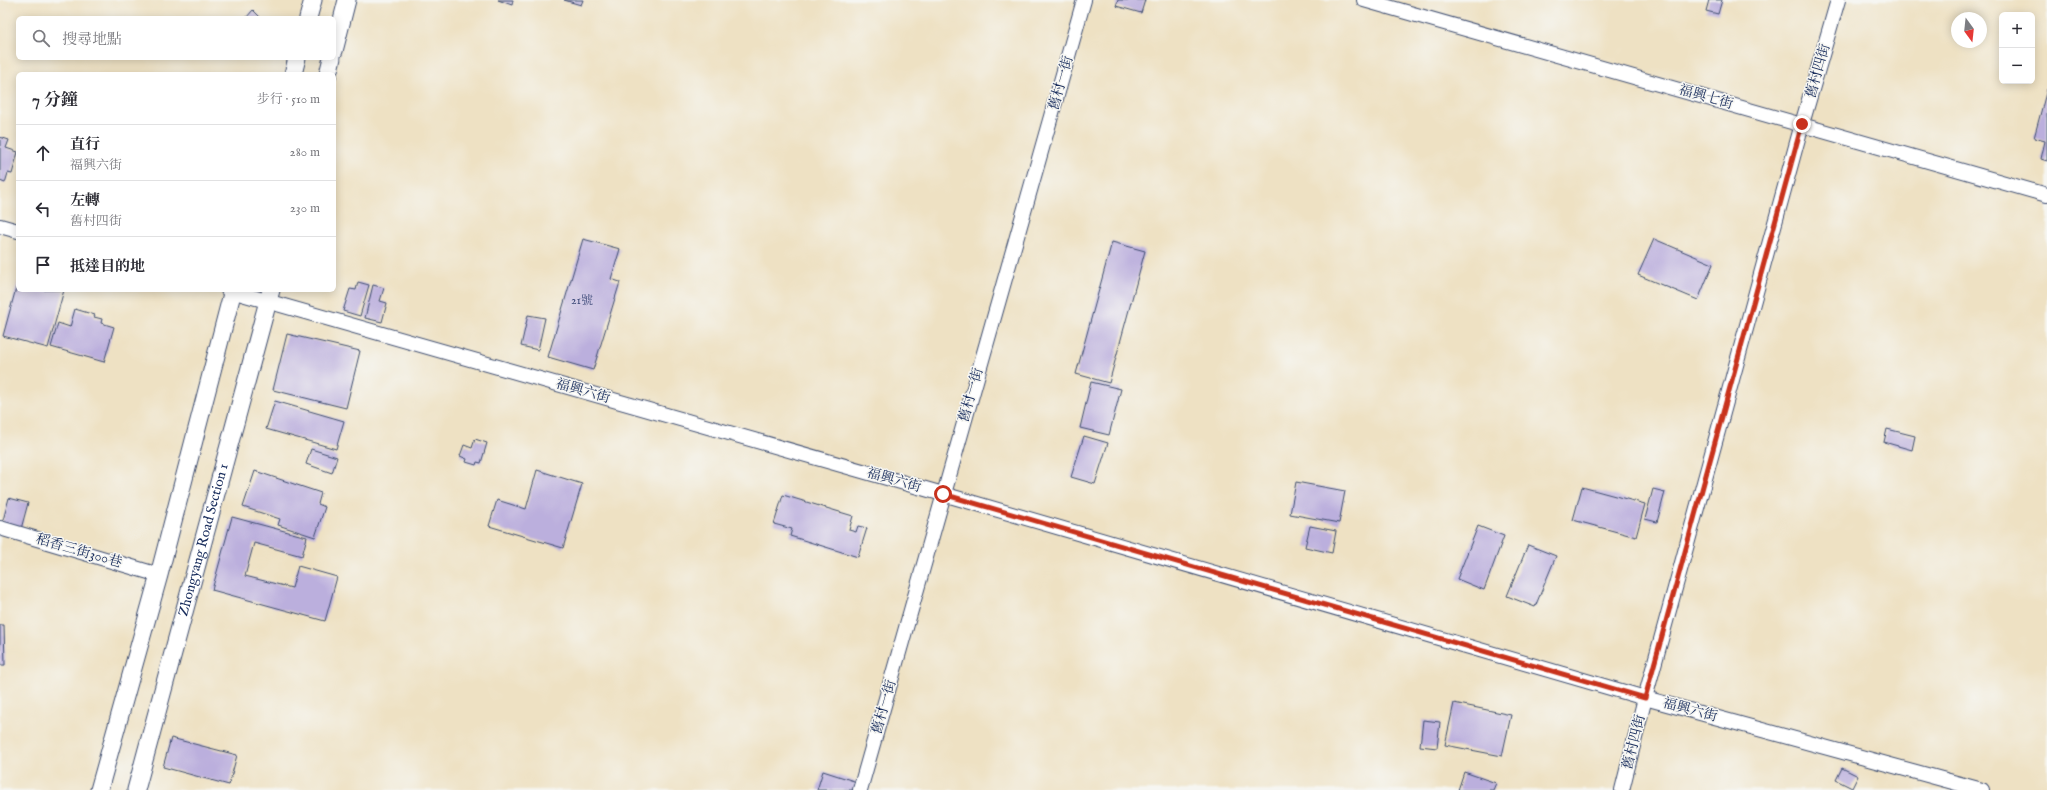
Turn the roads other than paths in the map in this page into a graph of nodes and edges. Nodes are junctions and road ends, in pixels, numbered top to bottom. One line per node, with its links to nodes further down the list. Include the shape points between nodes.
1 (313, 0): 6 (street)
2 (347, 0): 7 (street)
3 (1084, 0): 19 (street, 舊村一街)
4 (1364, 0): 12 (street, 福興七街)
5 (1838, 0): 12 (street, 舊村四街)
6 (309, 16)
7 (336, 43)
8 (296, 60): 10 (street)
9 (332, 60): 11 (street)
10 (294, 72)
11 (328, 72)
12 (1802, 124): 13 (street, 福興七街); 22 (street, 舊村四街)
13 (2047, 195)
14 (0, 226): 15 (street)
15 (16, 230)
16 (230, 292): 21 (street)
17 (244, 292): 18 (street, 福興六街)
18 (270, 296): 19 (street, 福興六街); 24 (street, Zhongyang Road Section 1)
19 (943, 494): 22 (street, 福興六街); 25 (street, 舊村一街)
20 (0, 528): 21 (street, 稻香三街300巷)
21 (159, 574): 23 (street)
22 (1645, 698): 26 (street, 舊村四街); 27 (street, 福興六街)
23 (99, 790)
24 (136, 790)
25 (860, 790)
26 (1622, 790)
27 (1982, 790)

